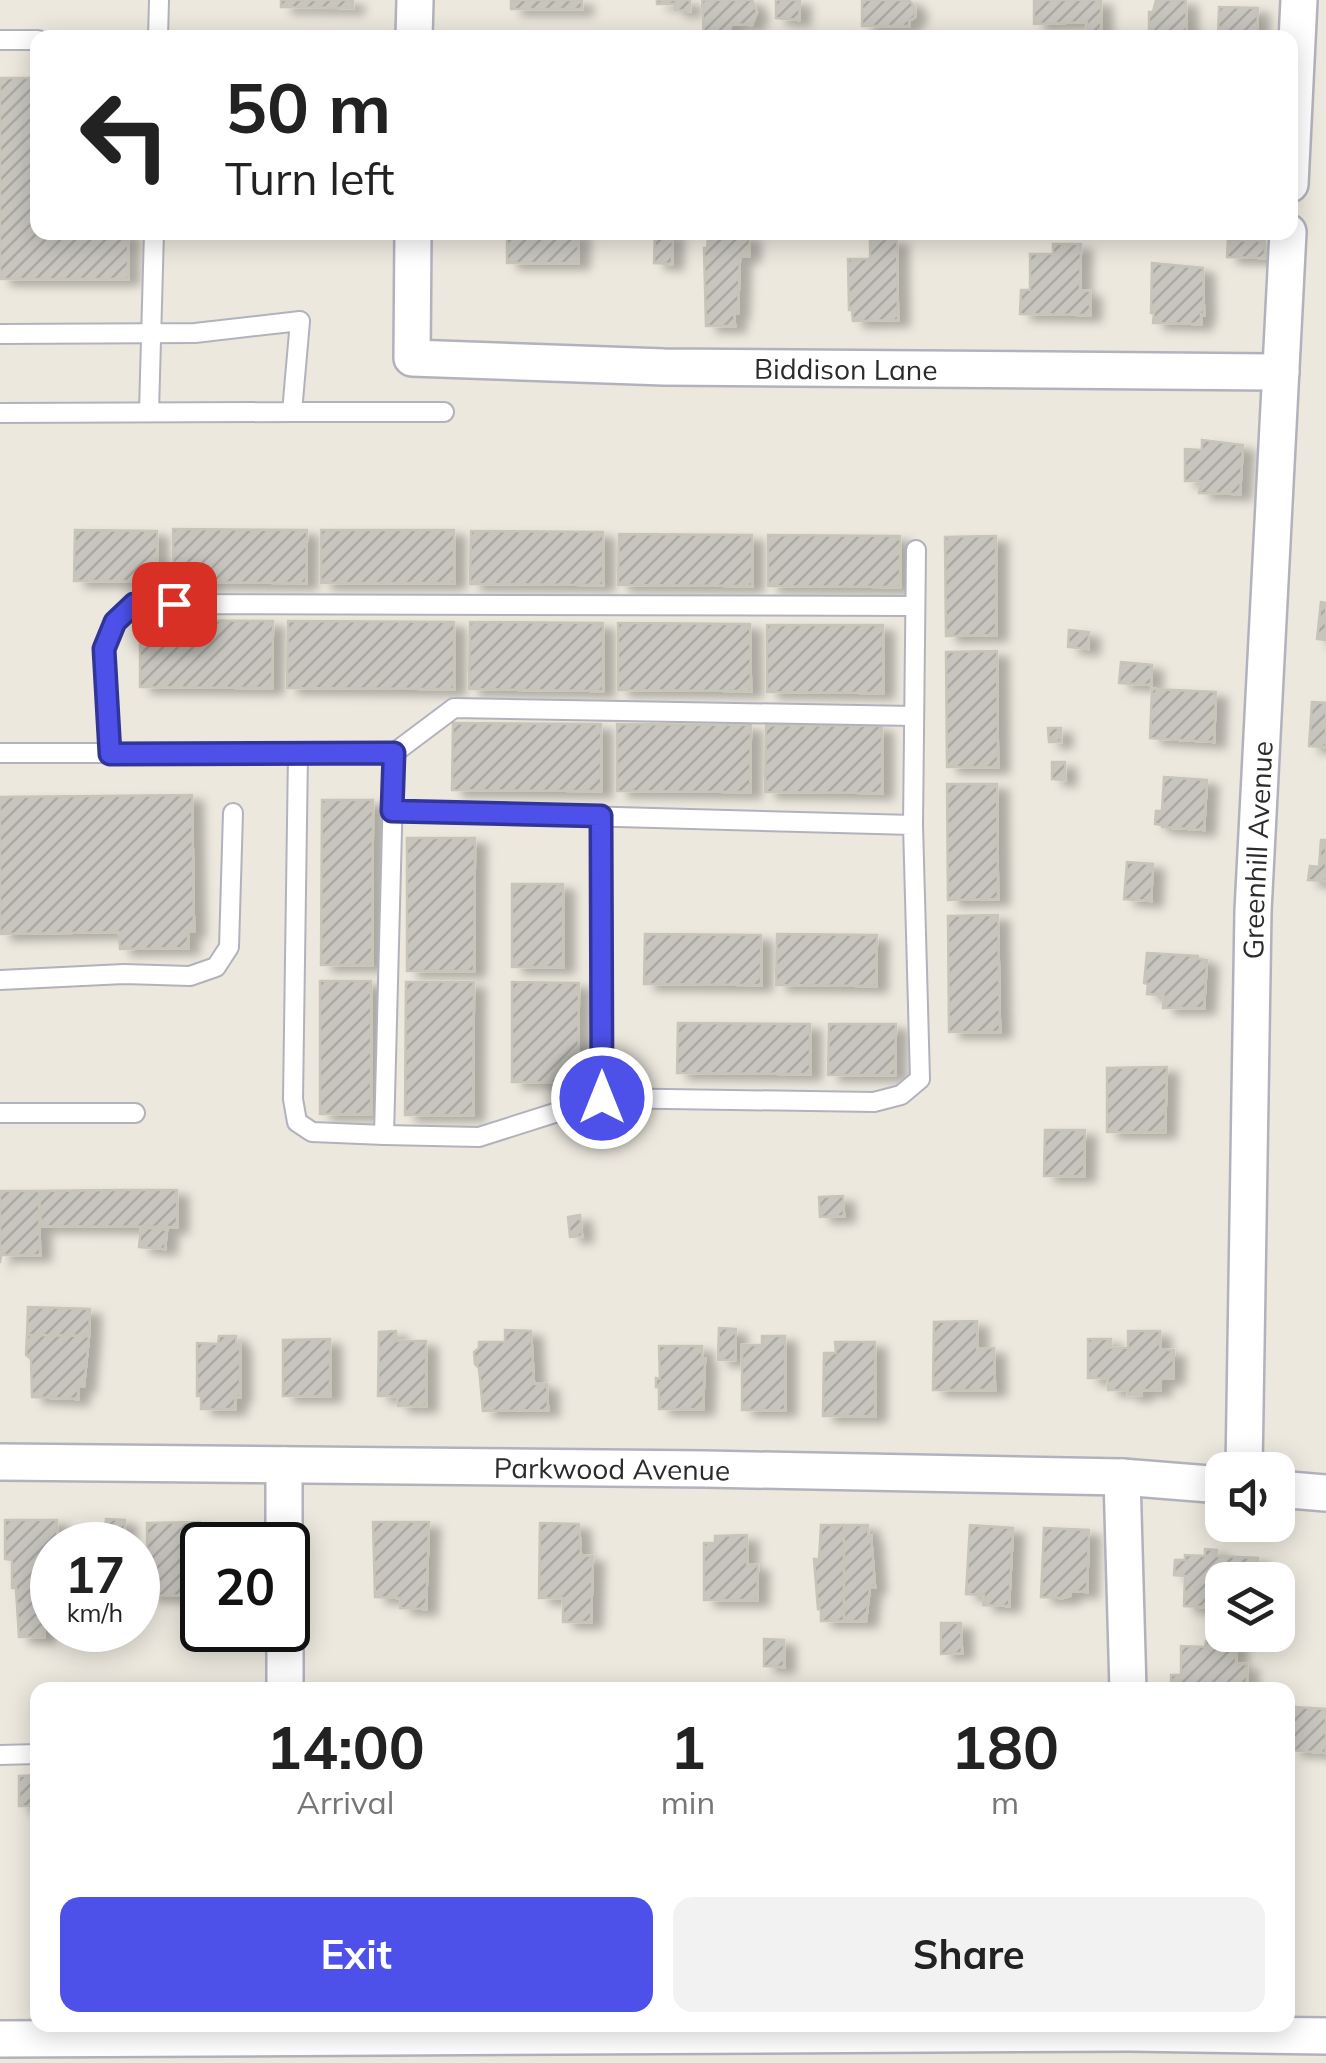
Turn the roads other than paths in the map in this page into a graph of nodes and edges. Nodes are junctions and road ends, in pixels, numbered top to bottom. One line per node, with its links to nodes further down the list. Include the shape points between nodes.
1 (159, 0): 4 (lane)
2 (415, 0): 5 (street)
3 (1299, 0): 6 (street)
4 (158, 30)
5 (414, 30)
6 (1298, 30)
7 (0, 40): 8 (lane)
8 (30, 40)
9 (154, 240): 12 (lane)
10 (413, 240): 14 (street, Biddison Lane, via 412,358)
11 (1288, 240): 14 (street, Greenhill Avenue)
12 (152, 333): 13 (lane); 15 (lane); 16 (lane, via 300,321)
13 (0, 334)
14 (1280, 372): 35 (street, Greenhill Avenue, via 1253,911)
15 (149, 412): 16 (lane); 18 (lane)
16 (292, 412): 17 (lane)
17 (444, 412)
18 (0, 413)
19 (916, 550): 20 (lane)
20 (916, 606): 21 (lane); 24 (lane, via 134,604 115,622 104,649)
21 (914, 716): 23 (lane, via 454,708); 29 (lane)
22 (0, 753): 24 (lane)
23 (394, 753): 25 (lane); 26 (lane)
24 (110, 754): 25 (lane)
25 (298, 754): 34 (lane, via 297,1122 312,1132)
26 (392, 811): 28 (lane); 34 (lane)
27 (232, 813): 30 (lane, via 230,947 216,967 190,976)
28 (601, 816): 29 (lane); 31 (lane)
29 (913, 825): 31 (lane, via 920,1078 901,1094 874,1102)
30 (0, 980)
31 (602, 1098): 34 (lane, via 480,1137)
32 (0, 1113): 33 (lane)
33 (135, 1114)
34 (384, 1135)
35 (1244, 1452)
36 (0, 1462): 37 (street, Parkwood Avenue)
37 (284, 1465): 38 (street, Parkwood Avenue); 42 (street)
38 (1122, 1478): 39 (street, Parkwood Avenue); 45 (street)
39 (1205, 1484)
40 (1295, 1490): 41 (street)
41 (1326, 1493)
42 (284, 1522)
43 (285, 1652): 44 (street)
44 (285, 1682)
45 (1128, 1682)
46 (0, 1754): 47 (lane)
47 (30, 1754)
48 (251, 2032): 51 (street)
49 (1214, 2032): 50 (street)
50 (1326, 2036)
51 (0, 2039)

